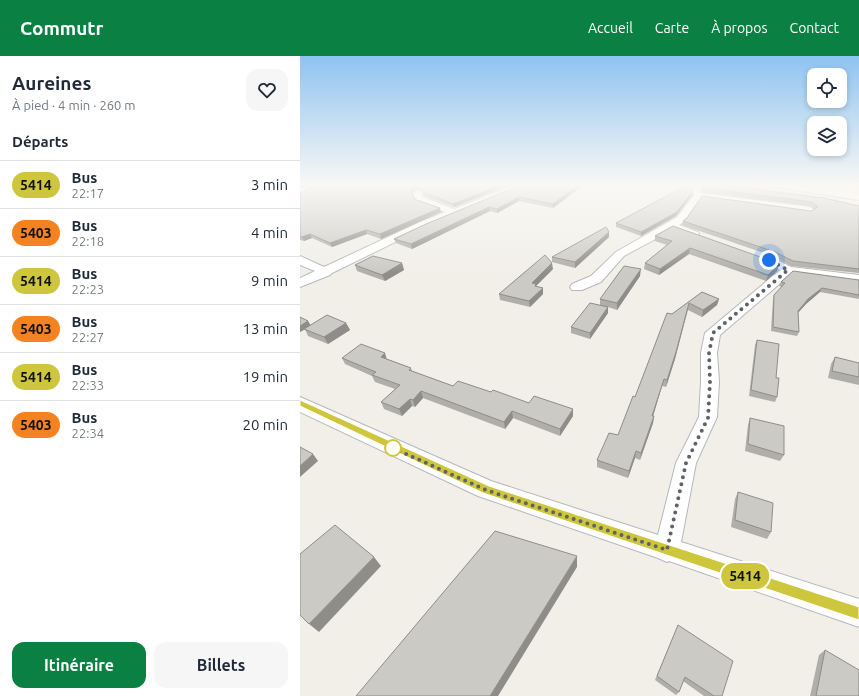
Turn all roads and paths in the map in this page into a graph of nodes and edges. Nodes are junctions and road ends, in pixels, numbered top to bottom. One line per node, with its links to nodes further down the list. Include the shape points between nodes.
1 (449, 214): 8 (street)
2 (684, 214): 3 (street)
3 (671, 226): 4 (street); 11 (street, via 620,254 596,279)
4 (706, 239)
5 (300, 260): 8 (street)
6 (769, 260): 7 (street)
7 (788, 270): 9 (street); 13 (street, via 713,333 709,353 708,418 686,463)
8 (326, 272): 10 (street)
9 (859, 279)
10 (300, 283)
11 (577, 287)
12 (302, 407): 13 (street, via 476,486)
13 (667, 550): 14 (street)
14 (859, 613)

